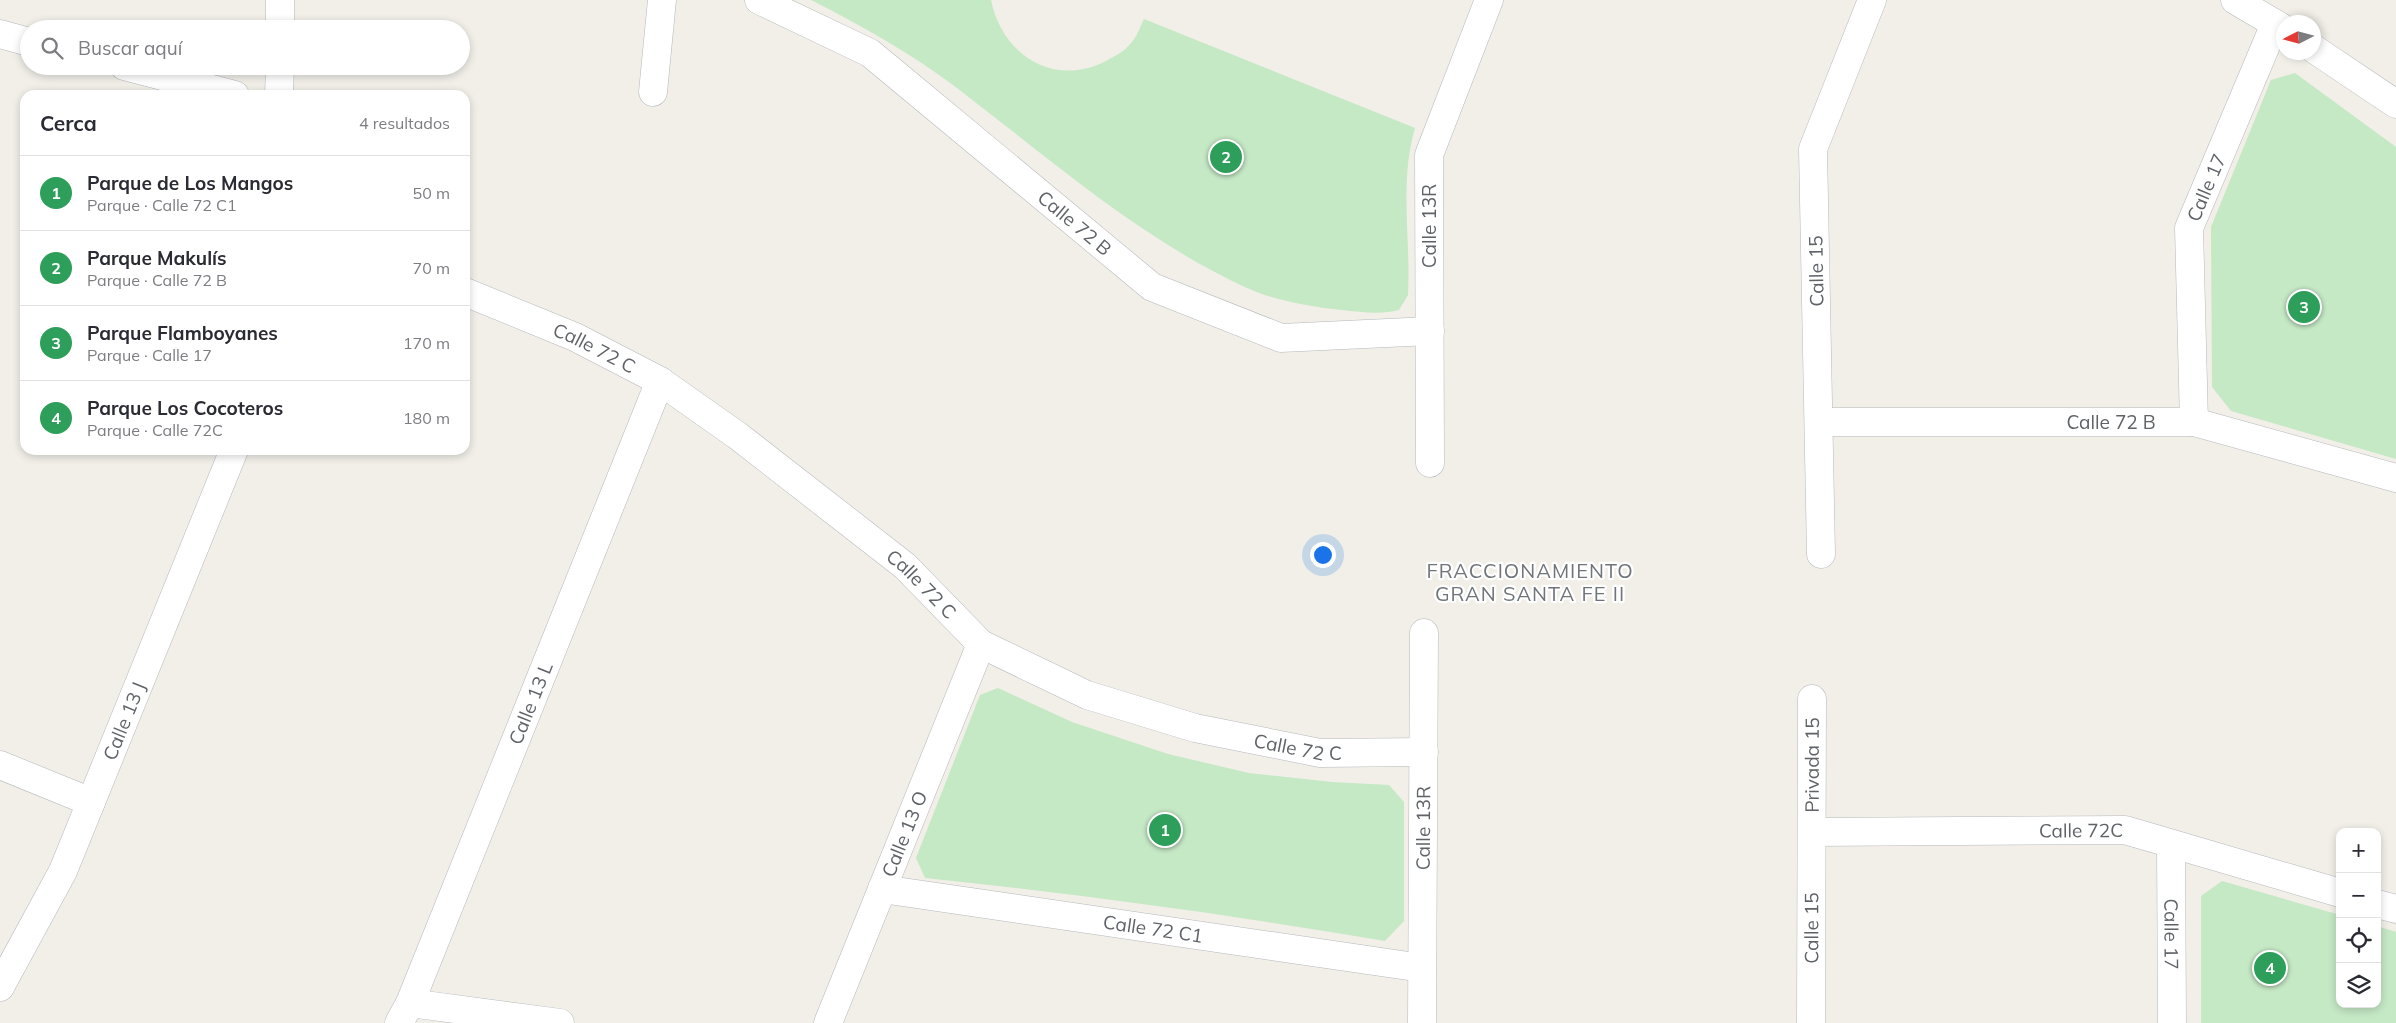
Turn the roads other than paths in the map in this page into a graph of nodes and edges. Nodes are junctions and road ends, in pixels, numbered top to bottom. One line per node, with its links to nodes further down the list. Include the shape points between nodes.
1 (280, 0): 7 (street)
2 (662, 0): 17 (street)
3 (759, 0): 20 (street, Calle 72 B, via 870,53 1152,287 1281,338)
4 (1489, 0): 20 (street, Calle 13R, via 1429,155)
5 (1872, 0): 22 (street, Calle 15, via 1813,149)
6 (2235, 0): 8 (street)
7 (280, 20)
8 (2276, 24)
9 (2276, 33): 23 (street, Calle 17, via 2189,228)
10 (0, 34): 11 (street)
11 (20, 40)
12 (2321, 54): 18 (street)
13 (158, 75): 15 (street)
14 (280, 75): 16 (street)
15 (216, 90)
16 (279, 90)
17 (653, 92)
18 (2396, 104)
19 (470, 294): 21 (street, Calle 72 C, via 575,337)
20 (1430, 331): 25 (street, Calle 13R)
21 (660, 380): 29 (street, Calle 72 C, via 738,436 905,566); 42 (street, Calle 13 L)
22 (1819, 422): 23 (street, Calle 72 B); 27 (street, Calle 15)
23 (2194, 422): 26 (street, Calle 72 B)
24 (232, 455): 33 (street, Calle 13 J)
25 (1430, 463)
26 (2396, 478)
27 (1821, 554)
28 (1424, 633): 31 (street, Calle 13R)
29 (982, 644): 31 (street, Calle 72 C, via 1087,695 1195,728 1320,753); 36 (street, Calle 13 O)
30 (1812, 699): 34 (street, Privada 15)
31 (1424, 752): 40 (street, Calle 13R)
32 (0, 764): 33 (street)
33 (91, 802): 41 (street, Calle 13 J, via 63,871)
34 (1812, 832): 35 (street, Calle 72C, via 2125,830); 47 (street, Calle 15)
35 (2172, 844): 37 (street, Calle 72C); 48 (street, Calle 17)
36 (882, 890): 40 (street, Calle 72 C1); 45 (street, Calle 13 O)
37 (2336, 892)
38 (2381, 905): 39 (street)
39 (2396, 909)
40 (1422, 968): 46 (street, Calle 13R)
41 (0, 987)
42 (404, 1013): 43 (street)
43 (456, 1016): 44 (street)
44 (560, 1023)
45 (828, 1023)
46 (1422, 1023)
47 (1811, 1023)
48 (2172, 1023)

